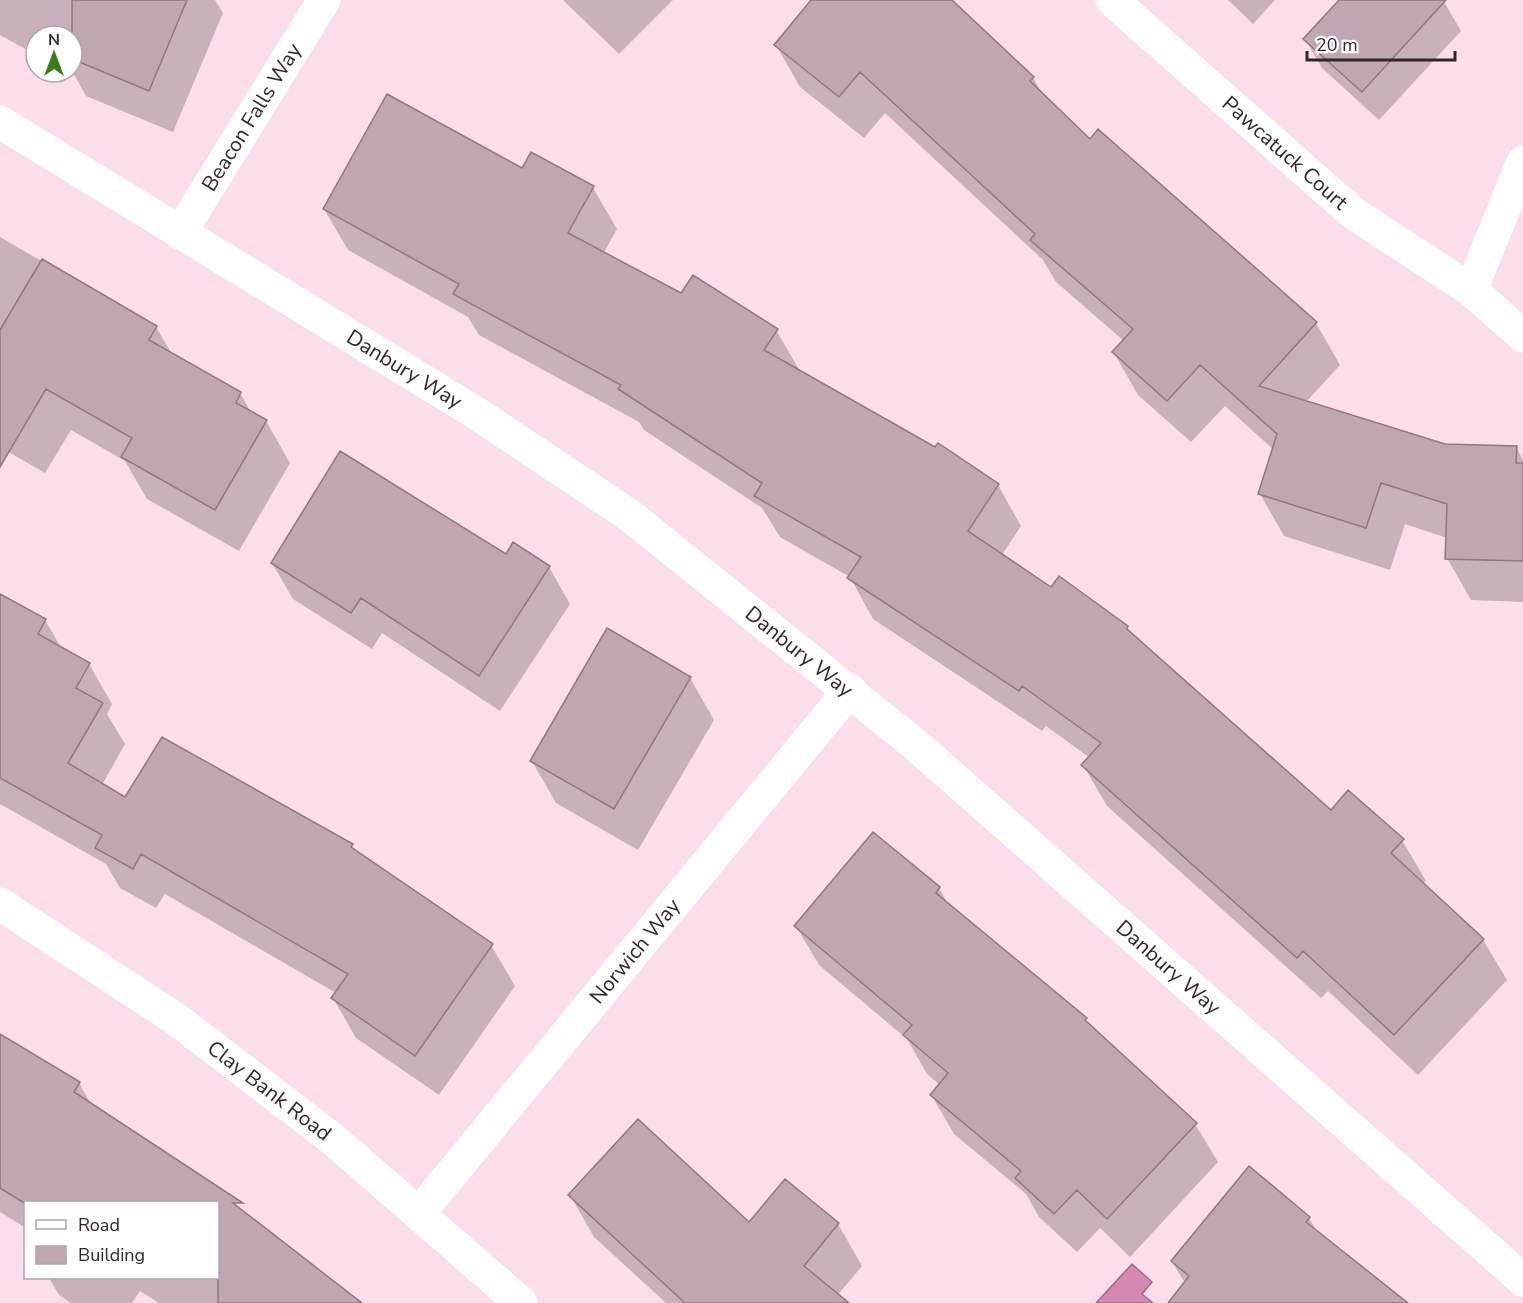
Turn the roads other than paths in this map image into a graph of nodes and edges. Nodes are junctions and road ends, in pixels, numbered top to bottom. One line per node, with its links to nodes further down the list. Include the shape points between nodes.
1 (324, 0): 5 (street, Beacon Falls Way)
2 (1112, 0): 6 (street, Pawcatuck Court, via 1353,213)
3 (0, 122): 5 (street, Danbury Way)
4 (1523, 162): 6 (street)
5 (180, 234): 8 (street, Danbury Way, via 476,413 629,515)
6 (1470, 290): 7 (street, Pawcatuck Court)
7 (1523, 336)
8 (850, 690): 10 (street, Norwich Way); 11 (street, Danbury Way)
9 (0, 904): 10 (street, Clay Bank Road, via 176,1020 335,1141)
10 (420, 1212): 12 (street, Clay Bank Road)
11 (1523, 1280)
12 (521, 1303)

